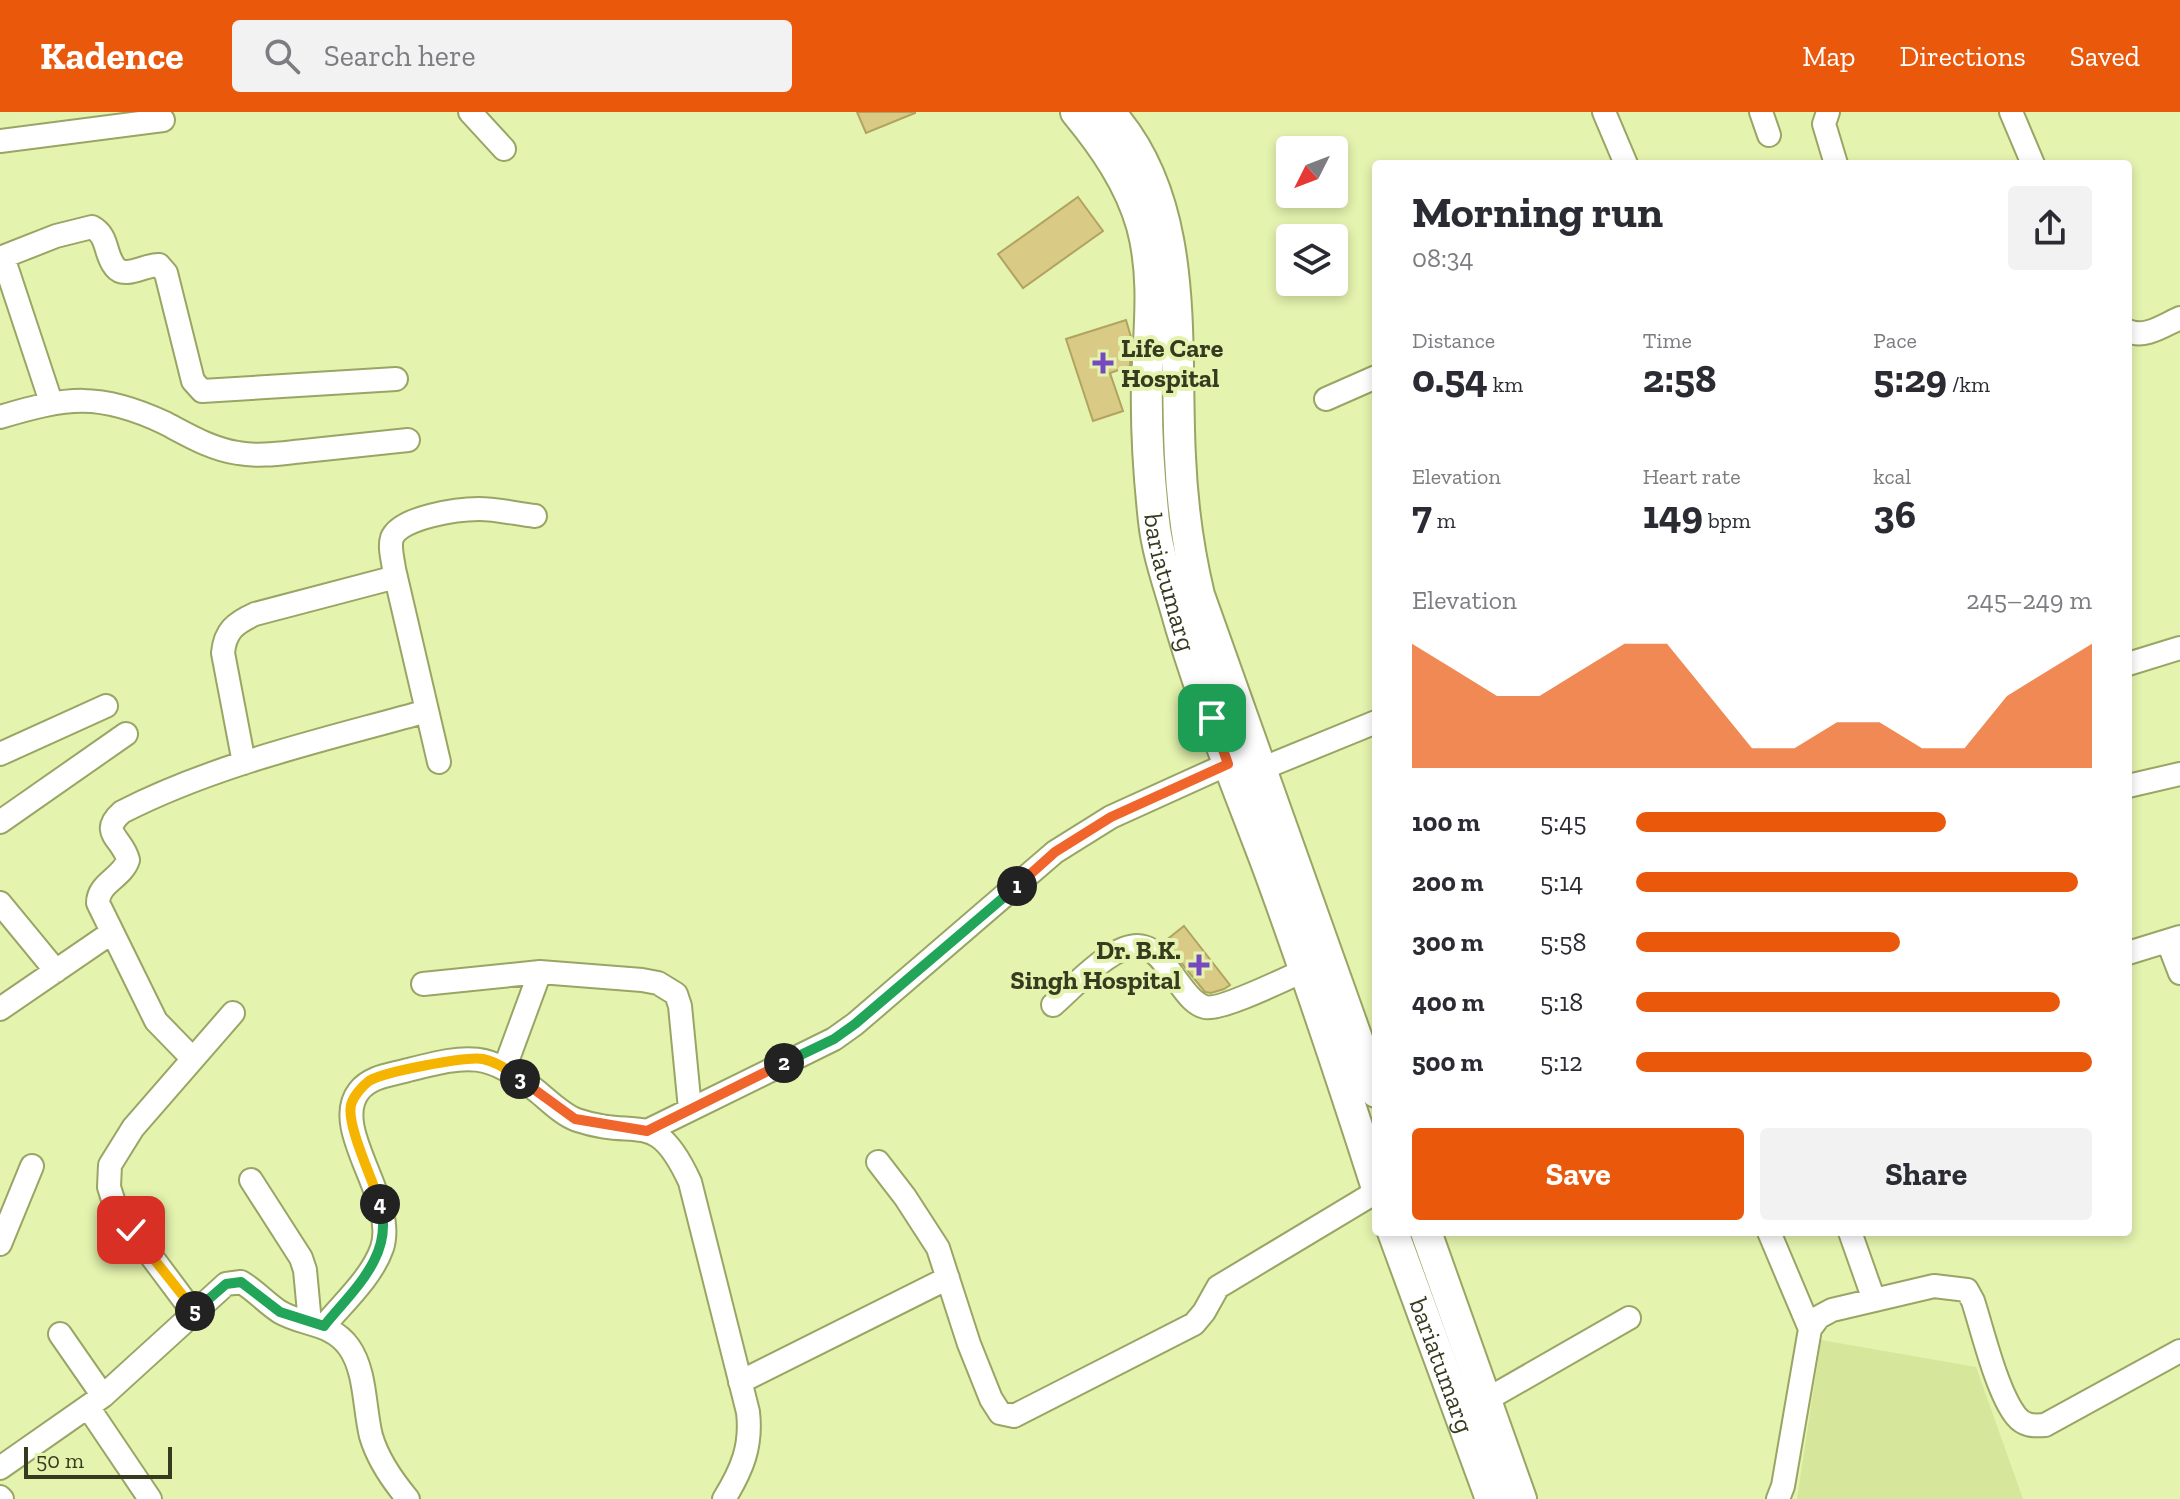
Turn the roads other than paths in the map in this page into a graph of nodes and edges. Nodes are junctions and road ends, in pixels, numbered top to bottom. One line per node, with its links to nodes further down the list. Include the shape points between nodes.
1 (470, 112): 11 (street)
2 (1076, 112): 35 (main road, bariatumarg, via 1111,159 1142,225 1152,301 1147,386 1154,523 1182,634)
3 (1109, 112): 36 (main road, bariatumarg, via 1135,146 1163,218 1174,292 1187,541 1199,595)
4 (1604, 112): 12 (street)
5 (1761, 112): 9 (street)
6 (1828, 112): 13 (street, via 1824,124)
7 (2011, 112): 14 (street)
8 (163, 120): 10 (street)
9 (1769, 135)
10 (0, 141)
11 (504, 149)
12 (1624, 160)
13 (1835, 160)
14 (2031, 160)
15 (2, 258): 18 (street, via 92,227 104,238 118,271 159,265 166,273 193,381 202,391); 21 (street)
16 (2180, 318): 17 (street)
17 (2132, 333)
18 (396, 379)
19 (1372, 379): 20 (street)
20 (1326, 399)
21 (51, 402): 22 (street); 23 (street, via 75,399 143,413 239,454)
22 (0, 417)
23 (408, 440)
24 (535, 516): 25 (street, via 479,509 411,522 392,539)
25 (396, 577): 29 (street); 34 (street, via 255,614 232,628 223,653)
26 (2180, 648): 27 (street)
27 (2132, 663)
28 (106, 706): 32 (street)
29 (427, 711): 33 (street); 34 (street)
30 (1372, 724): 36 (street)
31 (126, 734): 39 (street)
32 (0, 754)
33 (439, 762)
34 (244, 763): 41 (street, via 163,791 115,818 112,834 128,860 97,899)
35 (1228, 764): 45 (main road, bariatumarg); 55 (street, via 1086,831 834,1039)
36 (1261, 769): 54 (main road, bariatumarg)
37 (2180, 774): 38 (street)
38 (2132, 785)
39 (0, 822)
40 (0, 903): 44 (street)
41 (111, 933): 44 (street); 52 (street, via 156,1021)
42 (2174, 940): 43 (street); 47 (street)
43 (2132, 952)
44 (56, 971): 50 (street)
45 (1303, 971): 49 (street, via 1204,1007 1156,954 1135,946 1104,960); 59 (main road, bariatumarg)
46 (540, 972): 48 (street); 53 (street); 55 (street, via 642,980 676,994)
47 (2180, 973)
48 (423, 984)
49 (1053, 1005)
50 (0, 1009)
51 (233, 1013): 52 (street)
52 (193, 1059): 69 (street, via 120,1145 110,1165 109,1187 116,1209)
53 (505, 1067): 56 (street, via 575,1119); 71 (street, via 456,1058 371,1080 359,1091 351,1105 351,1121 382,1211 383,1246 374,1264)
54 (1372, 1081)
55 (690, 1109): 56 (street)
56 (647, 1131): 75 (street, via 669,1145 690,1182)
57 (878, 1162): 67 (street, via 927,1229)
58 (32, 1166): 66 (street)
59 (1372, 1173)
60 (251, 1180): 71 (street, via 301,1258)
61 (1372, 1194): 67 (street, via 1218,1287 1194,1324 1014,1416 1000,1413 991,1399)
62 (1394, 1236): 82 (main road, bariatumarg)
63 (1427, 1236): 76 (main road, bariatumarg)
64 (1771, 1236): 72 (street)
65 (1851, 1236): 68 (street)
66 (0, 1244)
67 (948, 1278): 75 (street)
68 (1874, 1300): 72 (street, via 1832,1310); 74 (street, via 1934,1286 1967,1290 2005,1398 2017,1418 2031,1427 2045,1425)
69 (193, 1312): 71 (street, via 226,1284 241,1282 280,1312); 77 (street)
70 (1629, 1318): 76 (street)
71 (317, 1324): 80 (street, via 351,1349 371,1437 381,1462)
72 (1810, 1329): 84 (street)
73 (60, 1334): 77 (street)
74 (2180, 1351)
75 (740, 1382): 81 (street, via 751,1434 742,1467)
76 (1486, 1400): 83 (main road, bariatumarg)
77 (96, 1401): 78 (street); 79 (street)
78 (0, 1468)
79 (150, 1499)
80 (408, 1499)
81 (724, 1499)
82 (1491, 1499)
83 (1521, 1499)
84 (1778, 1499)

